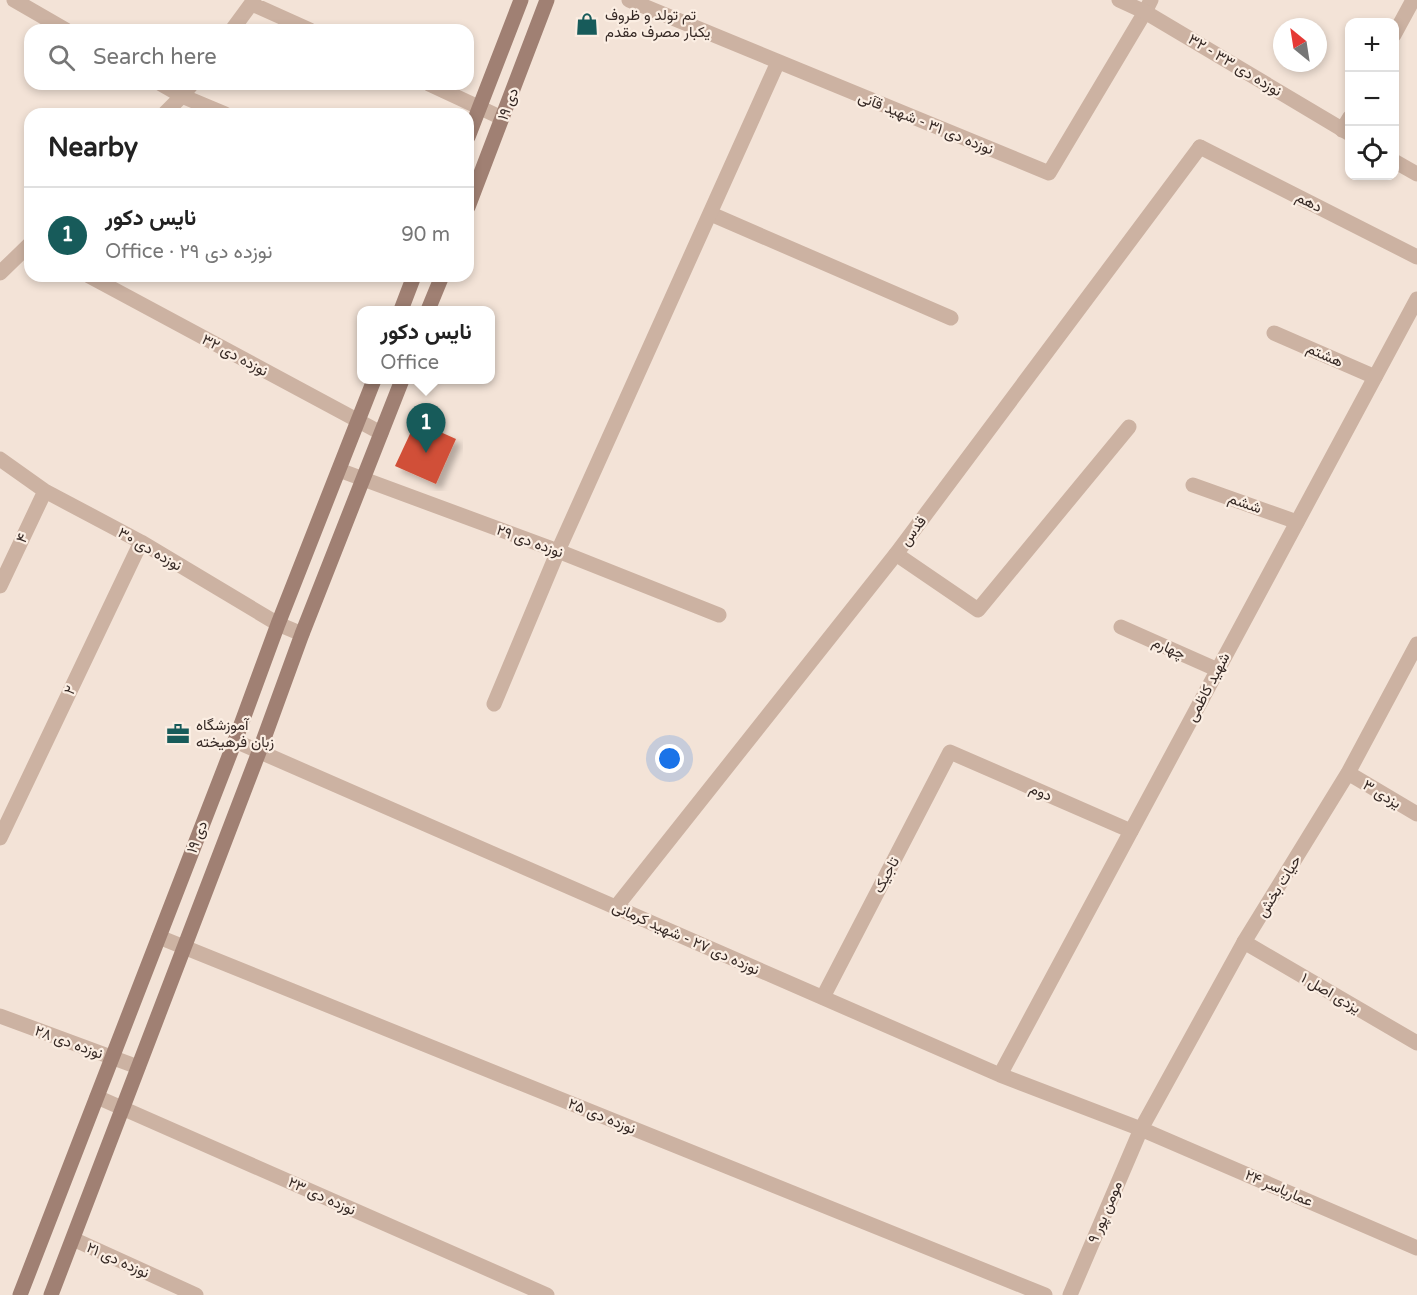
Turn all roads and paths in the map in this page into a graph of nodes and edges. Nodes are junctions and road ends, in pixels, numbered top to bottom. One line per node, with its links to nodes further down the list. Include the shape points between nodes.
1 (14, 0): 9 (street)
2 (521, 0): 16 (main road, ۱۹ دی)
3 (547, 0): 19 (main road, ۱۹ دی)
4 (629, 0): 13 (street, نوزده دی ۳۱ - شهید قآنی)
5 (1119, 0): 8 (street, ۳۲ - نوزده دی ۳۳)
6 (1413, 0): 12 (street)
7 (253, 2): 10 (street); 11 (street)
8 (1148, 6): 13 (street, نوزده دی ۳۱ - شهید قآنی, via 1049,173); 21 (street, ۳۲ - نوزده دی ۳۳)
9 (56, 24)
10 (236, 24)
11 (298, 24)
12 (1399, 26)
13 (778, 62): 26 (street)
14 (187, 90): 17 (street); 18 (street)
15 (442, 90): 16 (street)
16 (480, 107): 19 (street); 20 (main road, ۱۹ دی)
17 (170, 108)
18 (216, 108)
19 (502, 118): 25 (main road, ۱۹ دی)
20 (474, 122)
21 (1345, 126)
22 (1200, 147): 28 (street, دهم); 52 (street, قدس)
23 (1399, 163): 24 (street)
24 (1417, 174)
25 (474, 191)
26 (711, 214): 36 (street); 51 (street)
27 (24, 250): 29 (street)
28 (1417, 257)
29 (0, 273)
30 (100, 282): 41 (street, نوزده دی ۳۲)
31 (412, 282): 34 (main road)
32 (440, 282): 35 (main road)
33 (1417, 299): 38 (street, شهید کاظمی)
34 (403, 306)
35 (430, 306)
36 (951, 318)
37 (1274, 333): 38 (street, هشتم)
38 (1375, 377): 49 (street, شهید کاظمی)
39 (372, 384): 41 (main road, ۱۹ دی)
40 (400, 384): 43 (main road, ۱۹ دی)
41 (358, 422): 43 (street, نوزده دی ۳۲); 45 (main road, ۱۹ دی)
42 (1129, 427): 52 (street, via 978,610)
43 (381, 433): 46 (main road, ۱۹ دی)
44 (0, 459): 48 (street, نوزده دی ۳۰)
45 (339, 470): 46 (street, نوزده دی ۲۹); 55 (main road, ۱۹ دی)
46 (363, 479): 51 (street, نوزده دی ۲۹); 57 (main road, ۱۹ دی)
47 (1193, 484): 49 (street, ششم)
48 (45, 491): 50 (street, نوزده دی ۳۰); 53 (street, ۴)
49 (1297, 522): 59 (street, شهید کاظمی)
50 (141, 542): 55 (street, نوزده دی ۳۰); 67 (street, ۲)
51 (558, 551): 54 (street, نوزده دی ۲۹); 60 (street)
52 (897, 554): 68 (street, قدس)
53 (0, 586)
54 (719, 615)
55 (278, 624): 57 (street, نوزده دی ۳۰); 61 (main road, ۱۹ دی)
56 (1121, 627): 59 (street, چهارم)
57 (302, 634): 62 (main road, ۱۹ دی)
58 (1417, 644): 64 (street, حیات بخش)
59 (1218, 670): 66 (street, شهید کاظمی)
60 (494, 704)
61 (235, 741): 62 (street, نوزده دی ۲۷ - شهید کرمانی); 69 (main road, ۱۹ دی)
62 (259, 752): 68 (street, نوزده دی ۲۷ - شهید کرمانی); 71 (main road, ۱۹ دی)
63 (950, 752): 66 (street, دوم); 72 (street, تاجیک)
64 (1348, 773): 65 (street, یزدی ۳); 70 (street, حیات بخش)
65 (1417, 814)
66 (1131, 831): 77 (street, شهید کاظمی)
67 (0, 838)
68 (616, 908): 72 (street, نوزده دی ۲۷ - شهید کرمانی)
69 (159, 937): 71 (street, نوزده دی ۲۵); 75 (main road, ۱۹ دی)
70 (1244, 942): 74 (street, یزدی اصل ۱); 80 (street, حیات بخش)
71 (184, 948): 76 (main road, ۱۹ دی); 87 (street, نوزده دی ۲۵)
72 (823, 997): 77 (street, نوزده دی ۲۷ - شهید کرمانی)
73 (0, 1016): 75 (street, نوزده دی ۲۸)
74 (1417, 1043)
75 (112, 1058): 76 (street, نوزده دی ۲۸); 78 (main road, ۱۹ دی)
76 (138, 1067): 79 (main road, ۱۹ دی)
77 (1000, 1075): 80 (street, نوزده دی ۲۷ - شهید کرمانی)
78 (97, 1097): 79 (street, نوزده دی ۲۳); 83 (main road, ۱۹ دی)
79 (122, 1107): 81 (main road, ۱۹ دی); 86 (street, نوزده دی ۲۳)
80 (1141, 1129): 82 (street, عماریاسر ۲۴); 88 (street, مومن پور ۹)
81 (73, 1239): 84 (main road, ۱۹ دی); 85 (street, نوزده دی ۲۱)
82 (1417, 1248)
83 (21, 1295)
84 (51, 1295)
85 (196, 1295)
86 (547, 1295)
87 (1045, 1295)
88 (1070, 1295)

